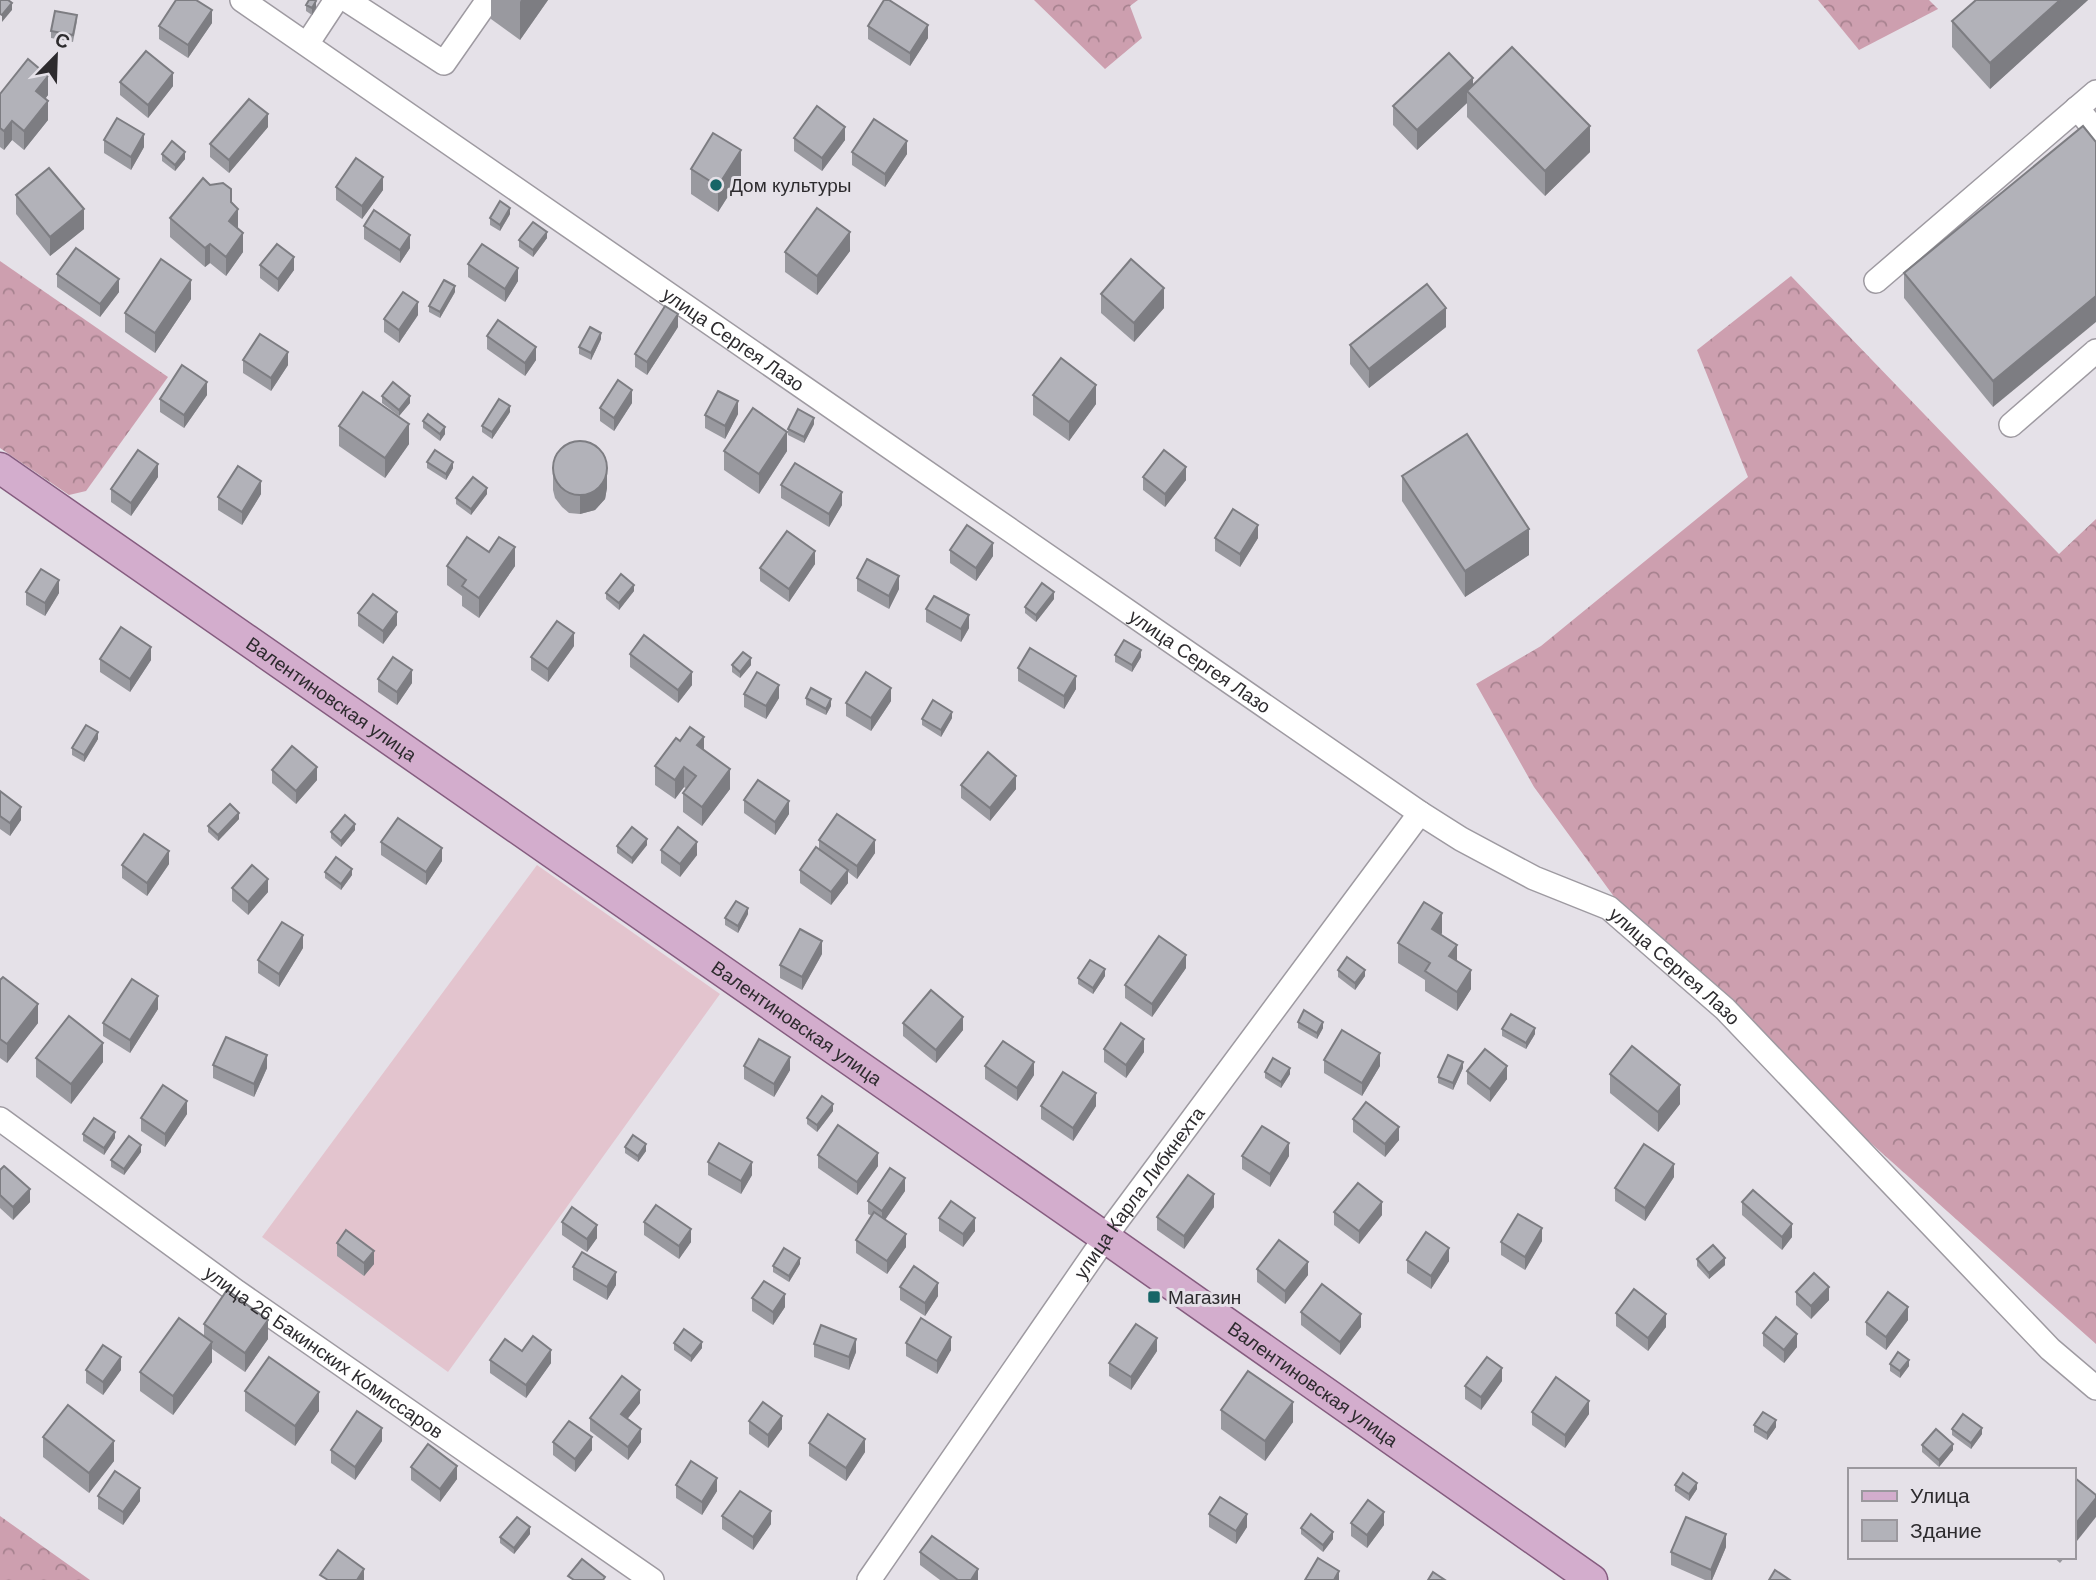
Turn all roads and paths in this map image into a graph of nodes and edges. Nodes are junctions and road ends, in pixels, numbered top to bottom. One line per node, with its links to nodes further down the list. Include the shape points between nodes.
1 (242, 0): 5 (street, улица Сергея Лазо)
2 (336, 0): 5 (street)
3 (347, 0): 4 (street, via 444,63)
4 (488, 0)
5 (307, 44): 13 (street, улица Сергея Лазо)
6 (2096, 92): 7 (street)
7 (2077, 108): 8 (street); 9 (street)
8 (2096, 131)
9 (1876, 281)
10 (2096, 351): 11 (street)
11 (2011, 425)
12 (0, 468): 15 (main road, Валентиновская улица)
13 (1420, 813): 15 (street, улица Карла Либкнехта); 16 (street, улица Сергея Лазо, via 1534,878 1609,908 1725,1009 2050,1349)
14 (0, 1119): 17 (street, улица 26 Бакинских Комиссаров, via 237,1292)
15 (1105, 1238): 18 (street, улица Карла Либкнехта); 19 (main road, Валентиновская улица)
16 (2096, 1388)
17 (652, 1580)
18 (869, 1580)
19 (1592, 1580)

